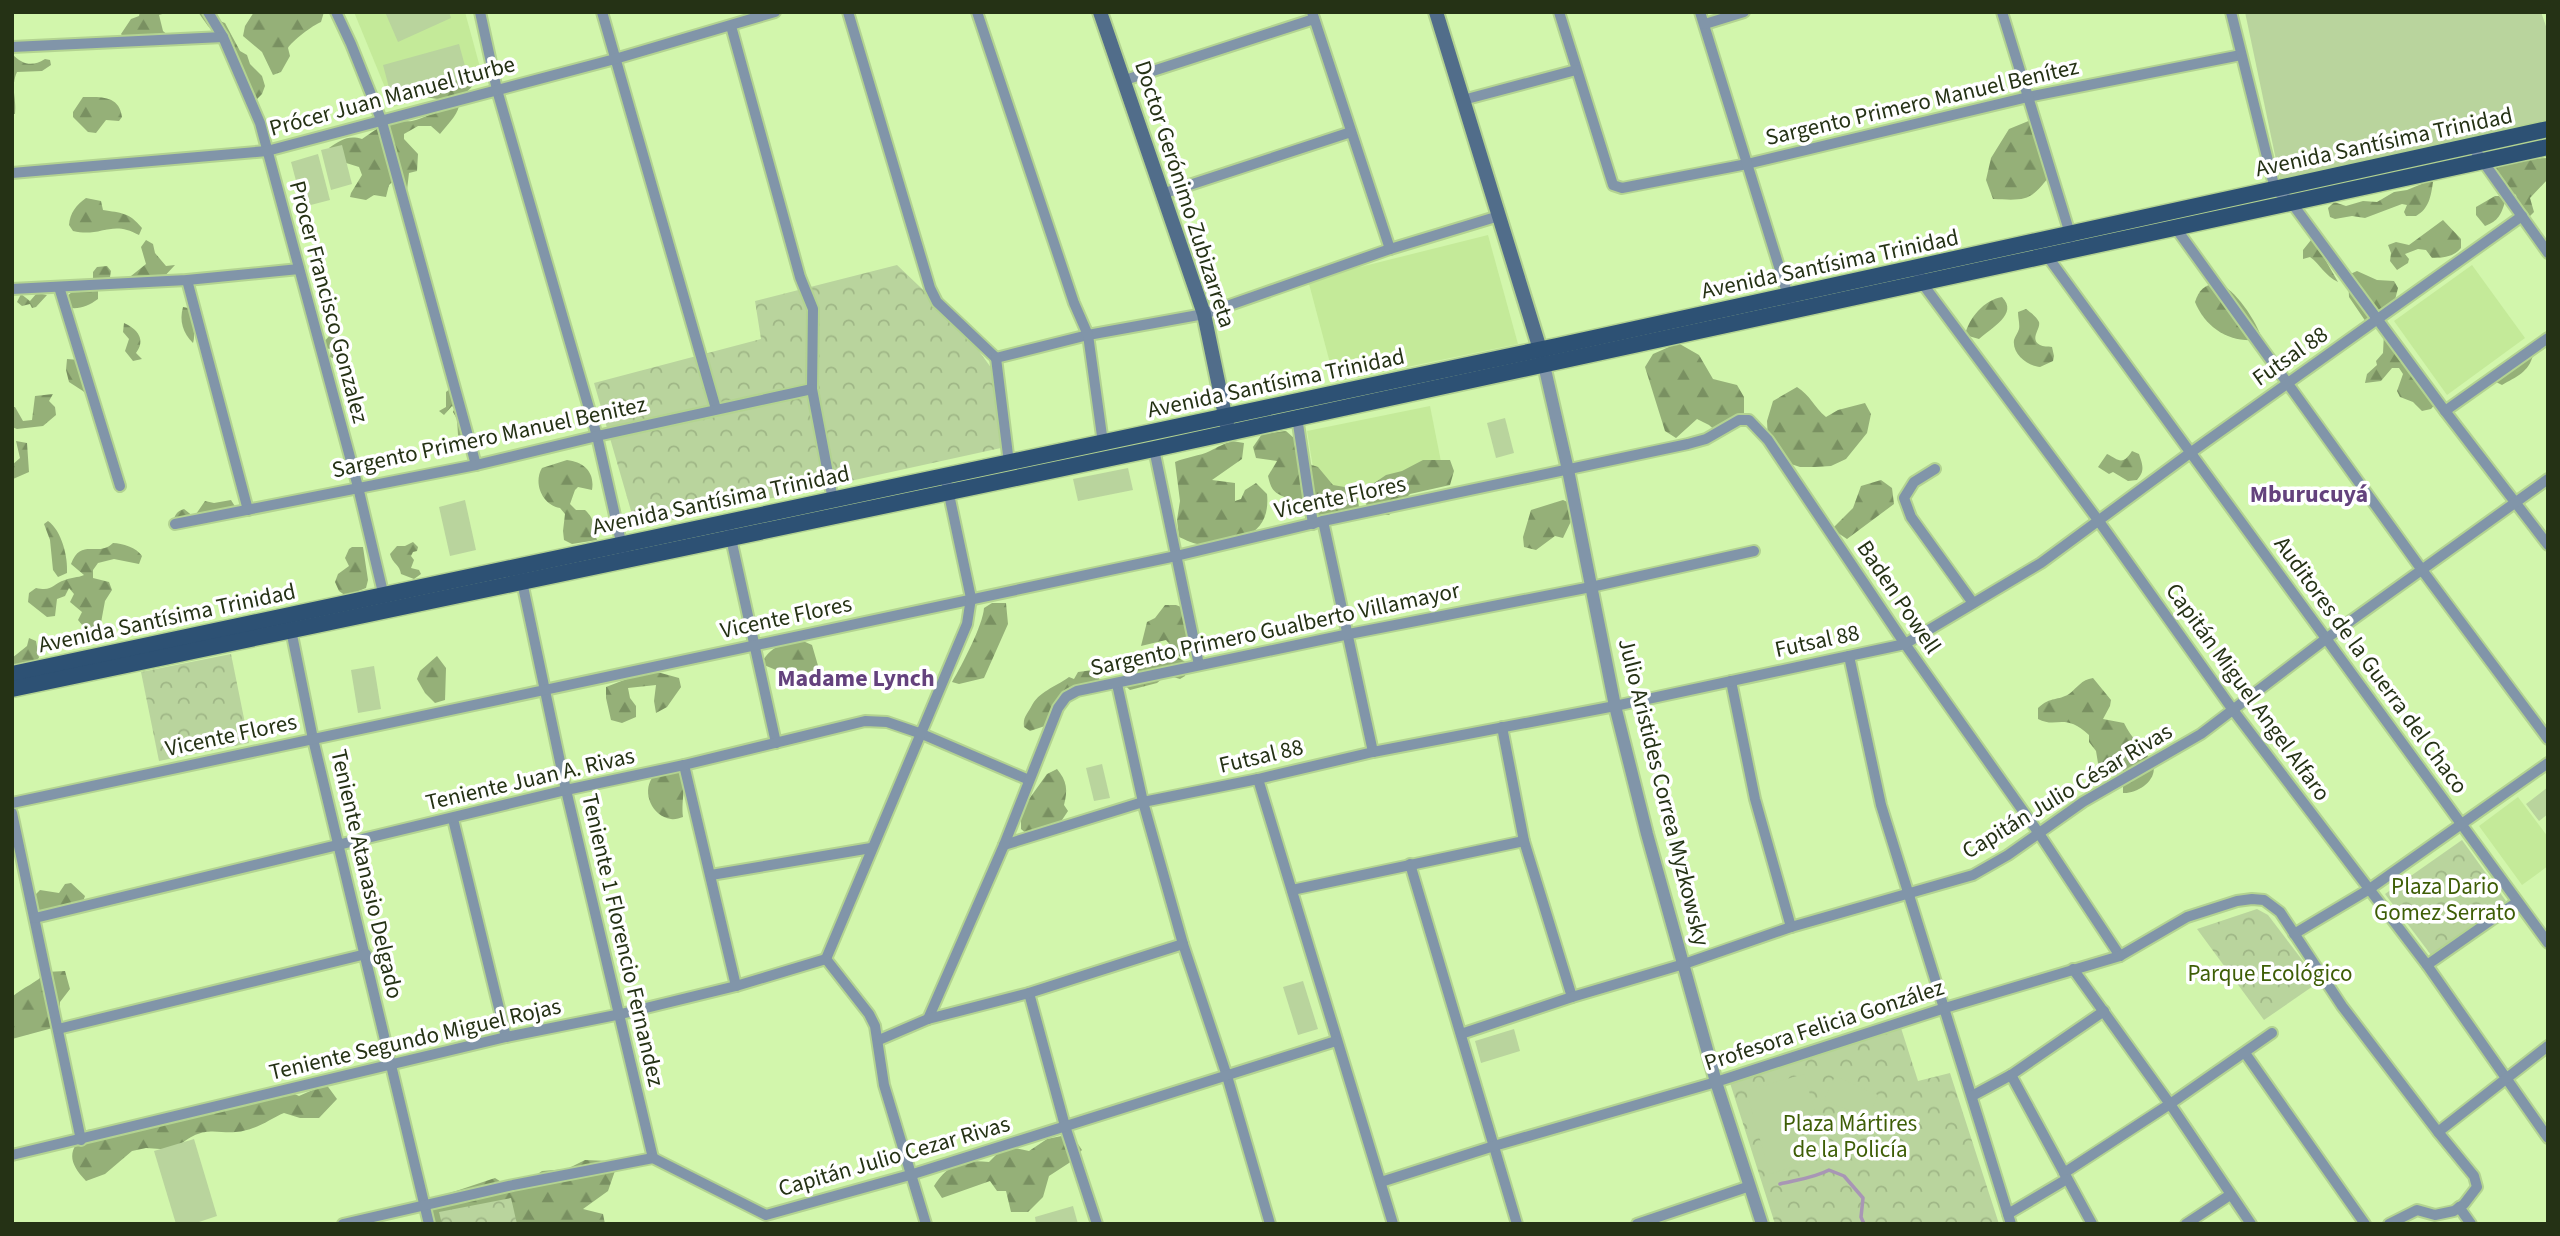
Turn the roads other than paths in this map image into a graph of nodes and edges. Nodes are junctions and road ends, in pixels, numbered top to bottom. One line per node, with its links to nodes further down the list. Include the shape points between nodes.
1 (208, 12): 18 (street, Procer Francisco Gonzalez)
2 (336, 12): 27 (street)
3 (480, 12): 24 (street)
4 (602, 12): 21 (street)
5 (775, 12): 17 (street, Prócer Juan Manuel Iturbe)
6 (848, 12): 57 (street, via 930,288 937,302)
7 (977, 12): 54 (street)
8 (1100, 12): 23 (main road, Doctor Gerónimo Zubizarreta)
9 (1436, 12): 26 (main road, Julio Aristides Correa Myzkowsky)
10 (1559, 12): 22 (street)
11 (1700, 12): 16 (street)
12 (1744, 12): 16 (street)
13 (2002, 12): 25 (street)
14 (2231, 12): 20 (street)
15 (1313, 16): 23 (street); 29 (street)
16 (1705, 24): 34 (street)
17 (731, 26): 21 (street, Prócer Juan Manuel Iturbe); 59 (street, via 800,277 813,309)
18 (223, 37): 19 (street); 32 (street, Procer Francisco Gonzalez, via 260,123)
19 (12, 47)
20 (2241, 55): 25 (street, Sargento Primero Manuel Benítez); 36 (street)
21 (615, 59): 24 (street, Prócer Juan Manuel Iturbe); 60 (street)
22 (1576, 70): 26 (street); 34 (street, Sargento Primero Manuel Benítez, via 1613,185 1622,188)
23 (1125, 80): 37 (main road, Doctor Gerónimo Zubizarreta)
24 (497, 90): 27 (street, Prócer Juan Manuel Iturbe); 64 (street)
25 (2028, 97): 34 (street, Sargento Primero Manuel Benítez); 42 (street)
26 (1463, 100): 39 (main road, Julio Aristides Correa Myzkowsky)
27 (382, 122): 32 (street, Prócer Juan Manuel Iturbe); 69 (street)
28 (2548, 129): 30 (main road, Avenida Santísima Trinidad)
29 (1351, 132): 37 (street); 43 (street)
30 (2472, 146): 33 (street); 36 (main road, Avenida Santísima Trinidad)
31 (2548, 147): 33 (main road, Avenida Santísima Trinidad)
32 (267, 151): 35 (street, Prócer Juan Manuel Iturbe); 46 (street, Procer Francisco Gonzalez)
33 (2483, 161): 38 (main road, Avenida Santísima Trinidad); 40 (street)
34 (1746, 164): 51 (street)
35 (12, 173)
36 (2276, 189): 38 (street); 42 (main road, Avenida Santísima Trinidad)
37 (1162, 194): 52 (main road, Doctor Gerónimo Zubizarreta)
38 (2291, 202): 41 (main road, Avenida Santísima Trinidad); 53 (street)
39 (1499, 216): 43 (street); 56 (main road, Julio Aristides Correa Myzkowsky)
40 (2522, 216): 45 (street); 53 (street, Futsal 88)
41 (2175, 227): 42 (main road, Avenida Santísima Trinidad); 58 (street)
42 (2073, 242): 44 (main road, Avenida Santísima Trinidad)
43 (1390, 249): 52 (street)
44 (2042, 249): 47 (main road, Avenida Santísima Trinidad); 67 (street, Auditores de la Guerra del Chaco)
45 (2548, 253)
46 (299, 269): 48 (street); 75 (street, Procer Francisco Gonzalez)
47 (1920, 276): 51 (main road, Avenida Santísima Trinidad); 79 (street, Capitán Miguel Angel Alfaro)
48 (187, 280): 49 (street); 78 (street)
49 (59, 286): 50 (street); 74 (street)
50 (12, 289)
51 (1790, 303): 56 (main road, Avenida Santísima Trinidad)
52 (1204, 314): 54 (street); 63 (main road, Doctor Gerónimo Zubizarreta)
53 (2378, 320): 58 (street, Futsal 88); 61 (street)
54 (1088, 335): 57 (street); 65 (street)
55 (2548, 338): 61 (street)
56 (1543, 357): 62 (main road, Avenida Santísima Trinidad, via 1471,379); 63 (main road, Avenida Santísima Trinidad); 71 (street, Julio Aristides Correa Myzkowsky)
57 (996, 358): 68 (street)
58 (2288, 383): 67 (street, Futsal 88); 87 (street)
59 (812, 389): 60 (street, Sargento Primero Manuel Benitez); 76 (street)
60 (716, 409): 64 (street, Sargento Primero Manuel Benitez)
61 (2445, 411): 77 (street)
62 (1297, 417): 63 (main road, Avenida Santísima Trinidad); 80 (street)
63 (1227, 424): 65 (main road, Avenida Santísima Trinidad); 66 (main road, Avenida Santísima Trinidad)
64 (597, 436): 69 (street, Sargento Primero Manuel Benitez); 85 (street)
65 (1103, 443): 68 (main road, Avenida Santísima Trinidad)
66 (1154, 449): 73 (main road, Avenida Santísima Trinidad); 86 (street)
67 (2190, 453): 79 (street, Futsal 88); 95 (street, Auditores de la Guerra del Chaco)
68 (1009, 463): 73 (main road, Avenida Santísima Trinidad)
69 (476, 465): 75 (street, Sargento Primero Manuel Benitez)
70 (1935, 469): 92 (street, via 1914,482 1904,498 1911,517)
71 (1568, 470): 80 (street, Vicente Flores); 89 (street, Julio Aristides Correa Myzkowsky); 96 (street, Baden Powell, via 1706,439 1739,420 1749,420 1768,440)
72 (2548, 479): 77 (street, Capitán Julio César Rivas)
73 (947, 484): 76 (main road, Avenida Santísima Trinidad); 82 (main road, Avenida Santísima Trinidad); 90 (street)
74 (120, 486)
75 (358, 487): 78 (street, Sargento Primero Manuel Benitez); 91 (street, Procer Francisco Gonzalez)
76 (833, 500): 82 (main road, Avenida Santísima Trinidad)
77 (2515, 502): 83 (street); 87 (street, Capitán Julio César Rivas)
78 (248, 510): 81 (street, Sargento Primero Manuel Benitez)
79 (2098, 520): 92 (street, Futsal 88, via 2041,563); 106 (street, Capitán Miguel Angel Alfaro)
80 (1318, 523): 86 (street, Vicente Flores); 94 (street)
81 (175, 524)
82 (729, 530): 85 (main road, Avenida Santísima Trinidad); 97 (street)
83 (2548, 545)
84 (1754, 551): 89 (street, Sargento Primero Gualberto Villamayor)
85 (624, 552): 88 (main road, Avenida Santísima Trinidad)
86 (1176, 556): 90 (street, Vicente Flores); 99 (street)
87 (2422, 570): 95 (street, Capitán Julio César Rivas); 110 (street)
88 (521, 574): 91 (main road, Avenida Santísima Trinidad); 103 (street, Teniente 1 Florencio Fernandez)
89 (1591, 587): 94 (street, Sargento Primero Gualberto Villamayor); 105 (street, Julio Aristides Correa Myzkowsky)
90 (971, 598): 97 (street, Vicente Flores); 108 (street, via 967,624)
91 (386, 603): 93 (main road, Avenida Santísima Trinidad)
92 (1973, 603): 96 (street, Futsal 88)
93 (290, 623): 100 (main road, Avenida Santísima Trinidad); 104 (main road, Avenida Santísima Trinidad); 109 (street, Teniente Atanasio Delgado)
94 (1349, 634): 99 (street, Sargento Primero Gualberto Villamayor); 112 (street)
95 (2327, 638): 106 (street, Capitán Julio César Rivas); 122 (street, Auditores de la Guerra del Chaco)
96 (1905, 644): 98 (street, Futsal 88); 123 (street, Baden Powell)
97 (754, 646): 103 (street, Vicente Flores); 111 (street)
98 (1849, 656): 101 (street, Futsal 88); 132 (street, via 1881,805)
99 (1199, 666): 102 (street, Sargento Primero Gualberto Villamayor)
100 (12, 674)
101 (1731, 681): 105 (street, Futsal 88); 135 (street, via 1755,799)
102 (1117, 684): 116 (street, Sargento Primero Gualberto Villamayor, via 1066,697); 118 (street)
103 (545, 688): 109 (street, Vicente Flores); 117 (street, Teniente 1 Florencio Fernandez)
104 (12, 689)
105 (1615, 706): 107 (street, Futsal 88); 142 (street, Julio Aristides Correa Myzkowsky)
106 (2233, 710): 123 (street, Capitán Julio César Rivas); 131 (street, Capitán Miguel Angel Alfaro)
107 (1502, 727): 112 (street, Futsal 88); 124 (street)
108 (922, 734): 111 (street, Teniente Juan A. Rivas, via 887,722 865,721); 116 (street, Teniente Juan A. Rivas); 127 (street)
109 (313, 738): 119 (street, Vicente Flores); 125 (street, Teniente Atanasio Delgado)
110 (2548, 740)
111 (776, 743): 114 (street, Teniente Juan A. Rivas)
112 (1373, 752): 115 (street, Futsal 88)
113 (2548, 763): 122 (street)
114 (684, 765): 117 (street, Teniente Juan A. Rivas); 129 (street)
115 (1258, 779): 118 (street, Futsal 88); 130 (street)
116 (1029, 780): 126 (street, Sargento Primero Gualberto Villamayor)
117 (566, 790): 121 (street, Teniente Juan A. Rivas); 150 (street, Teniente 1 Florencio Fernandez)
118 (1143, 802): 126 (street, Futsal 88); 138 (street)
119 (12, 803)
120 (12, 813): 134 (street)
121 (453, 819): 125 (street, Teniente Juan A. Rivas); 155 (street)
122 (2462, 824): 131 (street); 133 (street, Auditores de la Guerra del Chaco)
123 (2038, 832): 132 (street, Capitán Julio César Rivas, via 1973,874); 140 (street, Baden Powell)
124 (1524, 841): 128 (street); 147 (street)
125 (338, 844): 134 (street, Teniente Juan A. Rivas); 139 (street, Teniente Atanasio Delgado)
126 (1004, 845): 151 (street, Sargento Primero Gualberto Villamayor)
127 (871, 848): 129 (street); 141 (street)
128 (1410, 864): 130 (street); 154 (street)
129 (711, 875): 145 (street)
130 (1292, 890): 157 (street)
131 (2368, 890): 136 (street); 143 (street, Capitán Miguel Angel Alfaro)
132 (1907, 894): 135 (street, Capitán Julio César Rivas); 148 (street)
133 (2517, 902): 137 (street, Auditores de la Guerra del Chaco); 143 (street)
134 (34, 918): 152 (street)
135 (1791, 928): 142 (street, Capitán Julio César Rivas)
136 (2294, 934): 140 (street, Profesora Felicia González, via 2280,912 2264,900 2252,899 2187,917); 168 (street, via 2342,1006)
137 (2548, 943)
138 (1183, 944): 146 (street); 162 (street)
139 (366, 954): 152 (street); 160 (street, Teniente Atanasio Delgado)
140 (2120, 956): 144 (street, Profesora Felicia González)
141 (826, 959): 145 (street, Teniente Segundo Miguel Rojas); 156 (street, via 869,1014)
142 (1684, 964): 147 (street, Capitán Julio César Rivas); 164 (street, Julio Aristides Correa Myzkowsky)
143 (2427, 965): 163 (street, Capitán Miguel Angel Alfaro)
144 (2073, 969): 148 (street, Profesora Felicia González); 149 (street)
145 (736, 986): 150 (street, Teniente Segundo Miguel Rojas)
146 (1029, 993): 151 (street); 167 (street)
147 (1572, 998): 154 (street, Capitán Julio César Rivas)
148 (1945, 1007): 164 (street, Profesora Felicia González); 165 (street)
149 (2104, 1011): 161 (street); 166 (street)
150 (621, 1014): 155 (street, Teniente Segundo Miguel Rojas); 173 (street, Teniente 1 Florencio Fernandez)
151 (929, 1019): 156 (street)
152 (58, 1029): 170 (street)
153 (2272, 1033): 159 (street)
154 (1461, 1034): 171 (street)
155 (506, 1037): 160 (street, Teniente Segundo Miguel Rojas)
156 (879, 1040): 174 (street, via 884,1086)
157 (1336, 1041): 162 (street, Capitán Julio Cezar Rivas); 176 (street)
158 (2548, 1046): 163 (street)
159 (2245, 1053): 166 (street); 194 (street)
160 (390, 1066): 170 (street, Teniente Segundo Miguel Rojas); 179 (street, Teniente Atanasio Delgado)
161 (2011, 1075): 165 (street); 175 (street)
162 (1227, 1076): 167 (street, Capitán Julio Cezar Rivas); 186 (street)
163 (2504, 1078): 168 (street); 169 (street, Capitán Miguel Angel Alfaro)
164 (1716, 1082): 171 (street, Profesora Felicia González); 177 (street, Julio Aristides Correa Myzkowsky)
165 (1972, 1096): 181 (street)
166 (2170, 1104): 175 (street); 178 (street)
167 (1066, 1126): 174 (street, Capitán Julio Cezar Rivas); 185 (street)
168 (2438, 1132): 180 (street, via 2477,1186)
169 (2548, 1138)
170 (81, 1140): 172 (street, Teniente Segundo Miguel Rojas)
171 (1494, 1146): 176 (street, Profesora Felicia González); 188 (street)
172 (12, 1155)
173 (653, 1158): 174 (street, Capitán Julio Cezar Rivas, via 766,1215); 179 (street)
174 (910, 1175): 184 (street)
175 (2066, 1176): 181 (street); 191 (street)
176 (1381, 1182): 187 (street)
177 (1750, 1186): 189 (street); 190 (street, Julio Aristides Correa Myzkowsky)
178 (2230, 1195): 192 (street); 193 (street)
179 (425, 1205): 182 (street); 183 (street, Teniente Atanasio Delgado)
180 (2459, 1207): 195 (street, via 2445,1214 2417,1210); 196 (street)
181 (2010, 1219)
182 (343, 1224)
183 (429, 1224)
184 (926, 1224)
185 (1097, 1224)
186 (1270, 1224)
187 (1393, 1224)
188 (1517, 1224)
189 (1637, 1224)
190 (1762, 1224)
191 (2092, 1224)
192 (2186, 1224)
193 (2250, 1224)
194 (2365, 1224)
195 (2389, 1224)
196 (2471, 1224)

